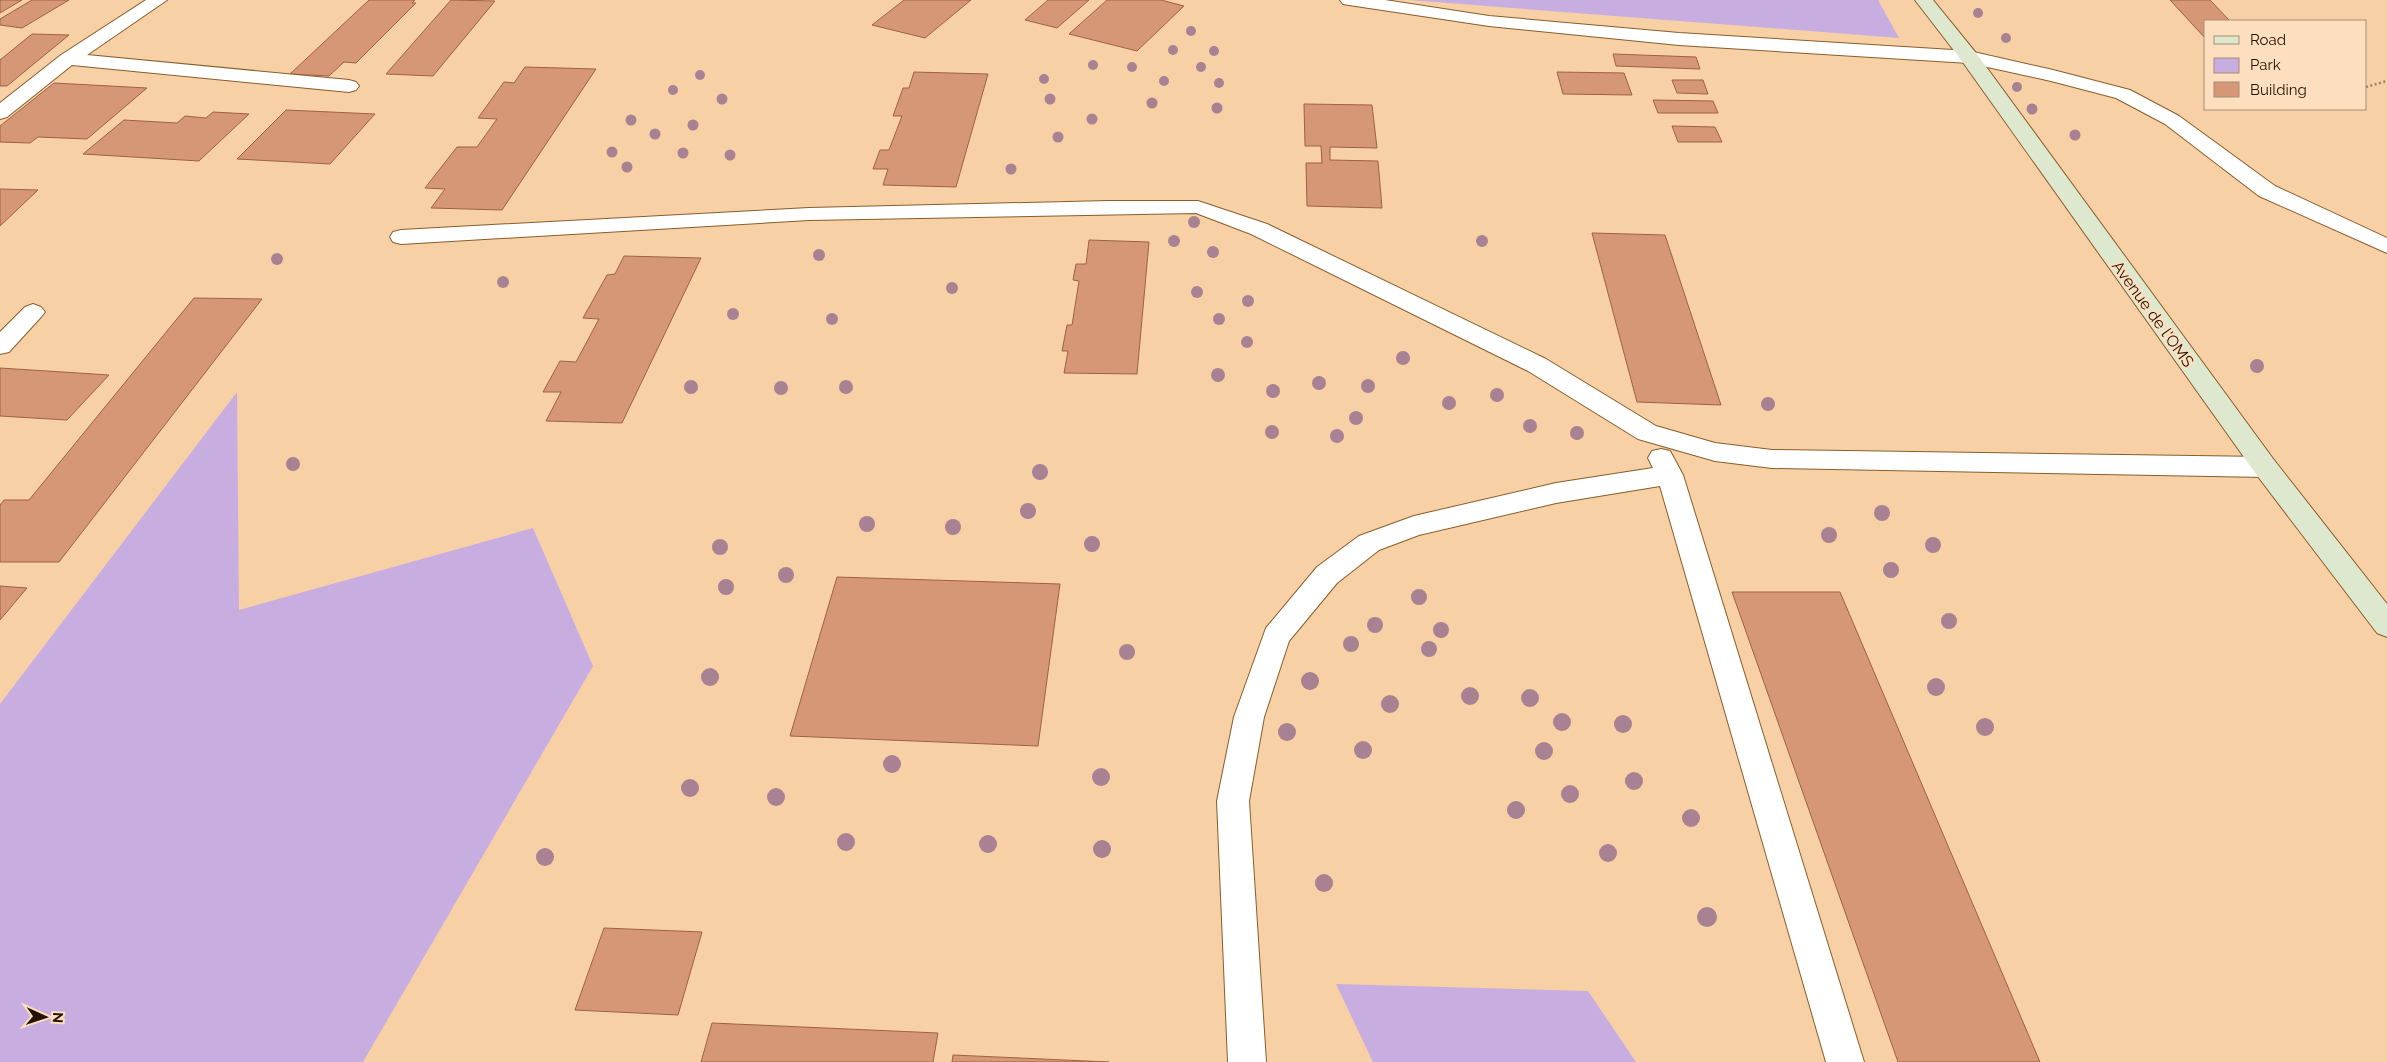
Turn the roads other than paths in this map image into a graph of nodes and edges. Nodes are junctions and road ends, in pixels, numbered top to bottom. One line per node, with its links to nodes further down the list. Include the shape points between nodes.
1 (158, 0): 5 (street)
2 (1349, 0): 4 (street, via 1489,21 1679,39)
3 (1924, 0): 4 (street, Avenue de l'OMS)
4 (1969, 57): 9 (street, via 2123,94 2172,120 2267,191); 13 (street, Avenue de l'OMS)
5 (68, 60): 6 (street); 7 (street)
6 (349, 86)
7 (0, 113)
8 (401, 237): 12 (street, via 809,214 1198,207 1260,228 1537,365)
9 (2387, 246)
10 (34, 312): 11 (street)
11 (0, 346)
12 (1648, 432): 13 (street, via 1715,452 1772,460); 14 (street)
13 (2265, 467): 15 (street, Avenue de l'OMS)
14 (1670, 475): 16 (street, via 1556,493 1414,526 1369,544 1327,575 1276,636 1250,717 1234,801); 17 (street)
15 (2387, 625)
16 (1247, 1062)
17 (1844, 1062)

